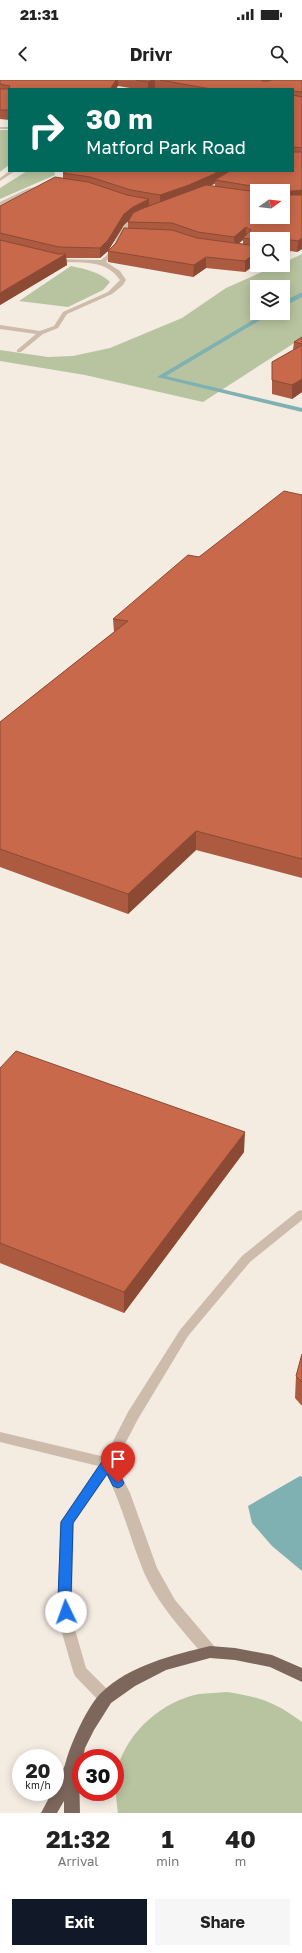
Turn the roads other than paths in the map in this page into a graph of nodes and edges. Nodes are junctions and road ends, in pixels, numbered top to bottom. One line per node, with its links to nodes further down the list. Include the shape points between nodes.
1 (12, 172): 2 (street)
2 (0, 180)
3 (56, 183): 4 (street, via 29,190)
4 (0, 204)
5 (145, 215): 6 (street, via 125,227)
6 (120, 235): 7 (street); 9 (street, via 116,247)
7 (128, 235)
8 (45, 259): 9 (street)
9 (102, 262): 11 (street, via 122,276 121,284 102,298 70,310 61,317 56,327)
10 (0, 327): 11 (street)
11 (41, 333): 12 (street)
12 (19, 351)
13 (302, 1214): 15 (street, via 246,1259 184,1333 133,1416)
14 (0, 1437): 15 (street)
15 (108, 1463): 16 (street, via 123,1493 150,1570 170,1604); 18 (street, via 67,1522 65,1598 67,1626 80,1671)
16 (210, 1652): 17 (main road, via 272,1661); 18 (main road, via 163,1664 130,1681)
17 (302, 1675)
18 (106, 1698): 19 (main road, via 78,1748)
19 (71, 1772): 20 (main road); 21 (main road)
20 (49, 1813)
21 (72, 1813)

